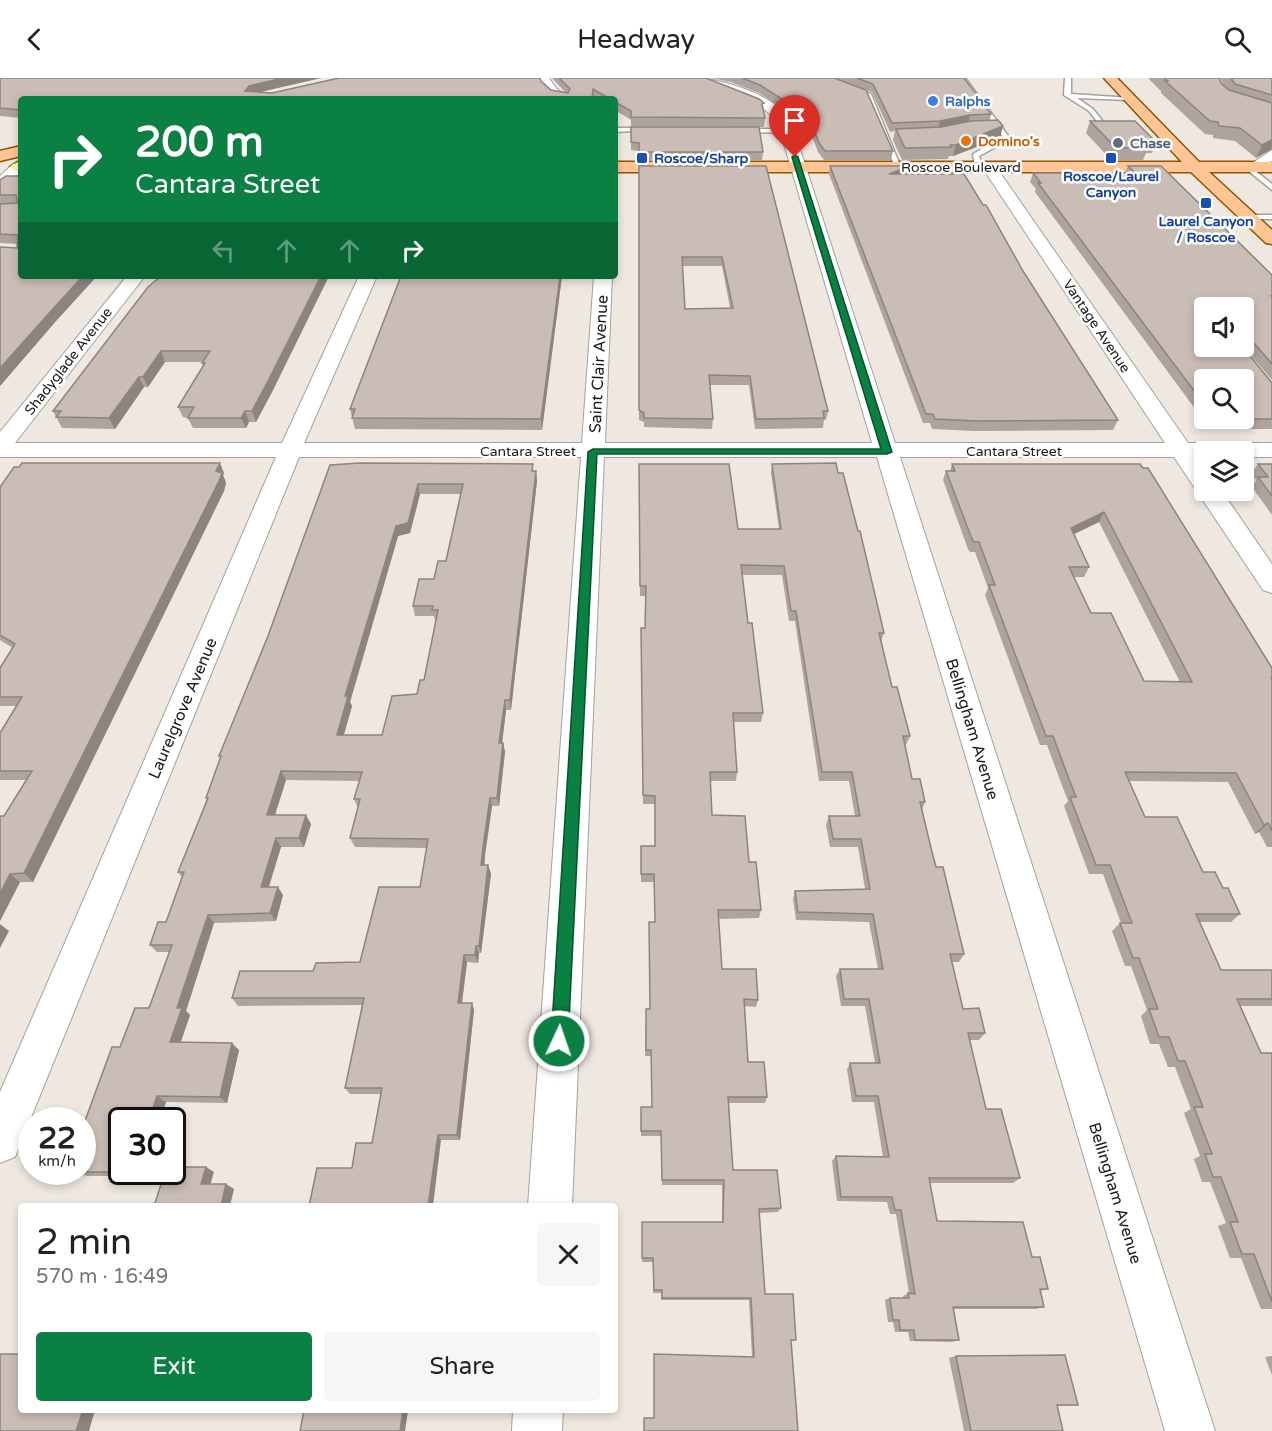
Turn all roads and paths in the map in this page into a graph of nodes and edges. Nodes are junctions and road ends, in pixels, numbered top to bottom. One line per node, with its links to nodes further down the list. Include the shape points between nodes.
1 (543, 78): 7 (street)
2 (698, 78): 16 (street, Bellingham Avenue, via 764,102 783,118)
3 (820, 78): 17 (lane, via 869,95)
4 (962, 78): 11 (lane)
5 (1068, 78): 8 (lane)
6 (1110, 78): 9 (main road)
7 (558, 96)
8 (1068, 96): 9 (lane); 12 (lane, via 1091,110)
9 (1129, 98): 28 (main road)
10 (989, 127): 11 (lane)
11 (999, 127): 27 (lane, via 1006,136 1003,141 975,155)
12 (1105, 128)
13 (618, 130): 14 (lane)
14 (662, 130)
15 (732, 130): 16 (lane)
16 (787, 130): 25 (street, Bellingham Avenue)
17 (886, 136): 18 (lane); 26 (lane)
18 (896, 136)
19 (18, 152): 21 (main road)
20 (1272, 154): 29 (street)
21 (0, 156)
22 (18, 166): 23 (main road)
23 (0, 167)
24 (618, 167): 25 (main road, Roscoe Boulevard)
25 (798, 167): 26 (main road, Roscoe Boulevard); 44 (street, Bellingham Avenue)
26 (899, 167): 27 (main road, Roscoe Boulevard)
27 (984, 167): 28 (main road, Roscoe Boulevard); 41 (street, Vantage Avenue)
28 (1195, 167): 29 (main road, Roscoe Boulevard); 33 (main road)
29 (1259, 167): 32 (lane)
30 (18, 168): 31 (street)
31 (0, 185)
32 (1272, 188)
33 (1248, 217): 34 (lane); 35 (main road)
34 (1272, 217)
35 (1272, 239)
36 (134, 279): 39 (street, Shadyglade Avenue)
37 (367, 279): 40 (street, Laurelgrove Avenue)
38 (603, 279): 43 (street, Saint Clair Avenue)
39 (0, 449): 40 (street, Cantara Street)
40 (290, 450): 43 (street, Cantara Street); 48 (street, Laurelgrove Avenue)
41 (1181, 450): 42 (street, Cantara Street); 44 (street, Cantara Street); 45 (street, Vantage Avenue)
42 (1272, 450)
43 (593, 452): 44 (street, Cantara Street); 49 (street, Saint Clair Avenue)
44 (887, 452): 52 (street, Bellingham Avenue)
45 (1194, 469)
46 (1216, 501): 47 (street)
47 (1272, 584)
48 (0, 1142)
49 (550, 1203)
50 (538, 1413): 51 (street)
51 (537, 1431)
52 (1190, 1431)

